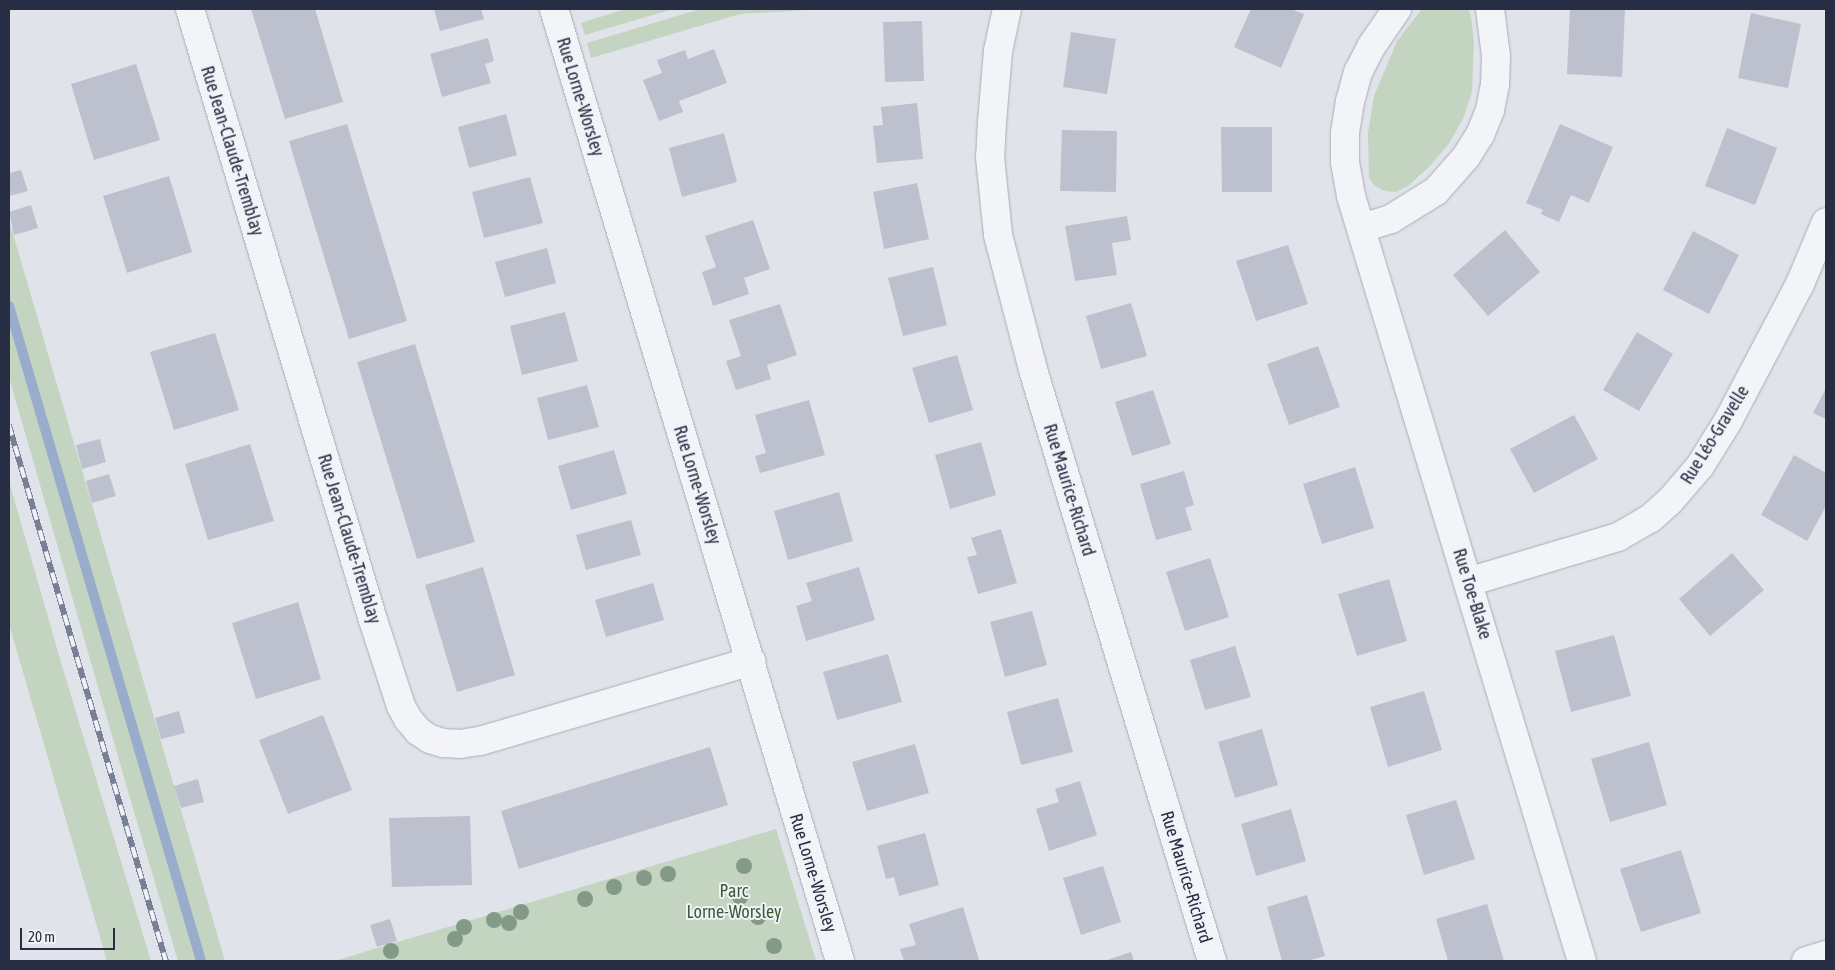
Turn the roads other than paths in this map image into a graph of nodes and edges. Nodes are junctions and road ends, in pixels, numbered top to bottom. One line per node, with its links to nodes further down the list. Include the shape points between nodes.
1 (190, 9): 9 (street, Rue Jean-Claude-Tremblay, via 373,620 401,706 418,731 443,743 480,741)
2 (554, 9): 9 (street, Rue Lorne-Worsley)
3 (1008, 9): 12 (street, Rue Maurice-Richard, via 998,51 990,157 998,235 1034,373)
4 (1397, 9): 7 (street, Rue Toe-Blake, via 1358,72 1345,134 1345,162 1351,196)
5 (1490, 9): 7 (street, via 1496,56 1495,86 1480,135 1466,158 1436,190 1391,219)
6 (1826, 222): 8 (street, Rue Léo-Gravelle, via 1800,284 1728,421 1700,466 1670,501 1644,524 1618,538)
7 (1362, 228): 8 (street, Rue Toe-Blake)
8 (1468, 582): 13 (street, Rue Toe-Blake)
9 (751, 661): 11 (street, Rue Lorne-Worsley)
10 (1826, 955): 14 (street)
11 (840, 961)
12 (1212, 961)
13 (1582, 961)
14 (1806, 961)

